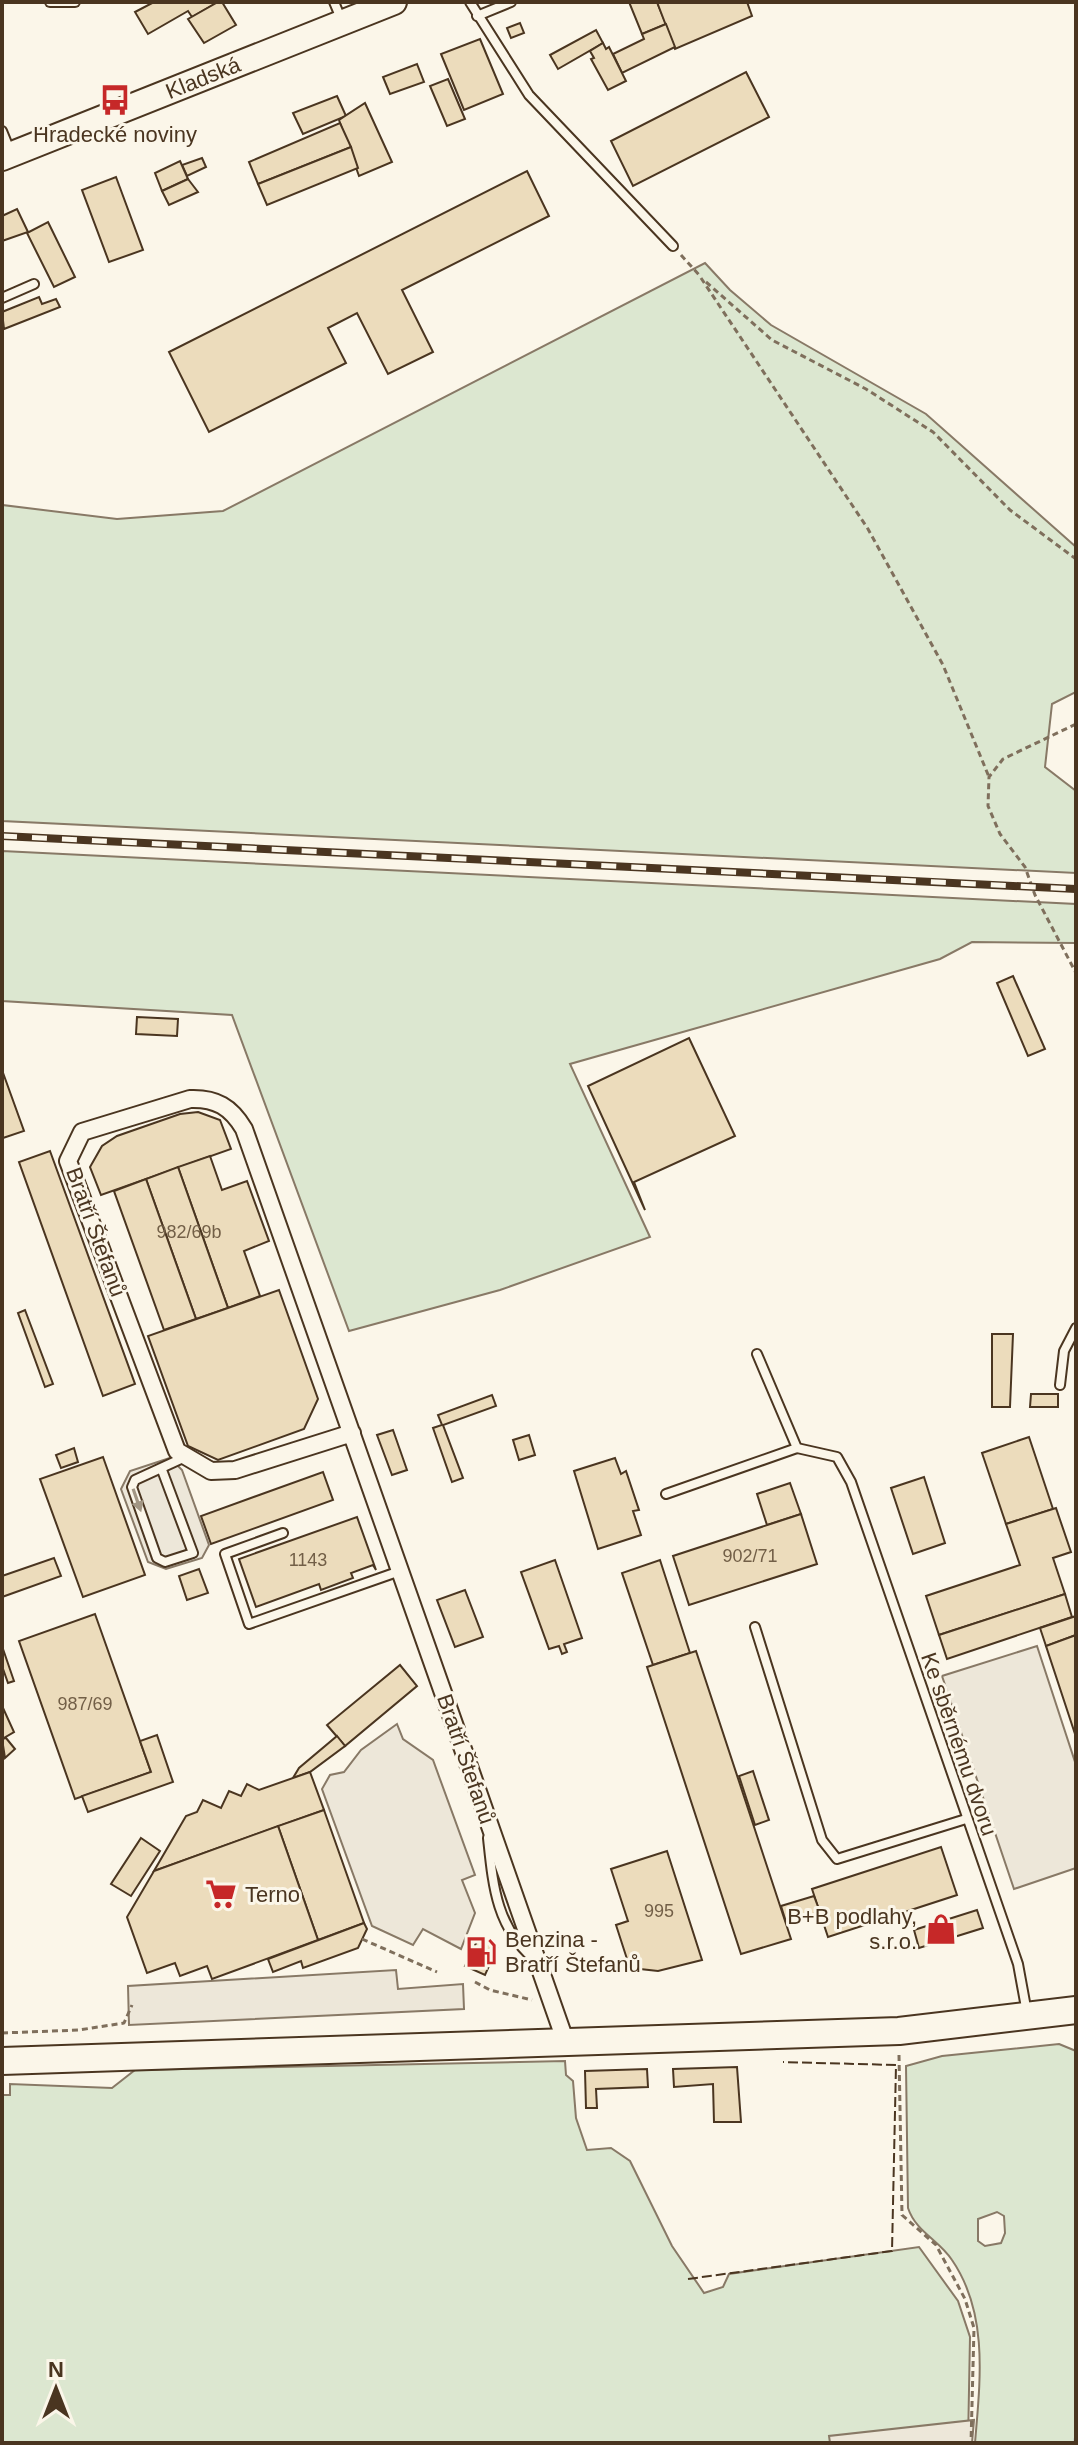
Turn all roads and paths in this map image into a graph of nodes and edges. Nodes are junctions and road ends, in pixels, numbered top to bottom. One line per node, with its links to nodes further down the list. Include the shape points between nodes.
1 (50, 2): 2 (lane)
2 (75, 2)
3 (394, 2): 6 (main road, Kladská)
4 (470, 2): 7 (lane)
5 (511, 2): 7 (lane)
6 (338, 12): 9 (main road, Kladská)
7 (477, 16): 10 (lane, via 549,120)
8 (2, 131): 9 (lane, Kladská)
9 (7, 156)
10 (673, 246): 11 (path)
11 (701, 278): 14 (path, via 772,340 866,389 933,432 1010,510); 16 (path, via 868,529 943,665)
12 (34, 284): 13 (lane)
13 (2, 298)
14 (1076, 559)
15 (1076, 724): 16 (path, via 1003,759)
16 (989, 777): 17 (path, via 988,806 994,820 1025,867)
17 (1076, 973)
18 (1076, 1328): 20 (lane, via 1064,1351)
19 (757, 1354): 22 (lane)
20 (1060, 1385)
21 (352, 1433): 23 (street, via 235,1470 211,1471); 23 (street, Bratří Štefanů, via 244,1129 235,1113 219,1103 190,1099 82,1132 68,1161 177,1451); 27 (street, Bratří Štefanů)
22 (797, 1448): 25 (lane); 29 (lane, Ke sběrnému dvoru, via 837,1457 851,1482)
23 (186, 1457): 24 (lane)
24 (162, 1470): 24 (lane, one-way to 24, via 135,1480 132,1487 157,1558 165,1562 193,1553)
25 (666, 1494)
26 (283, 1533): 27 (lane, via 225,1554 249,1624)
27 (400, 1571): 33 (street, Bratří Štefanů)
28 (755, 1627): 29 (lane, via 822,1840 837,1859)
29 (966, 1819): 36 (lane, Ke sběrnému dvoru, via 1018,1964)
30 (362, 1939): 31 (path)
31 (437, 1972)
32 (475, 1982): 33 (path, via 533,2001)
33 (550, 1998): 39 (street, Bratří Štefanů)
34 (132, 2005): 38 (path, via 124,2023)
35 (1076, 2010): 36 (main road)
36 (1028, 2018): 37 (main road)
37 (899, 2031): 39 (main road); 41 (path, via 902,2215 936,2245 974,2328)
38 (2, 2033)
39 (565, 2040): 40 (main road)
40 (2, 2061)
41 (971, 2443)

